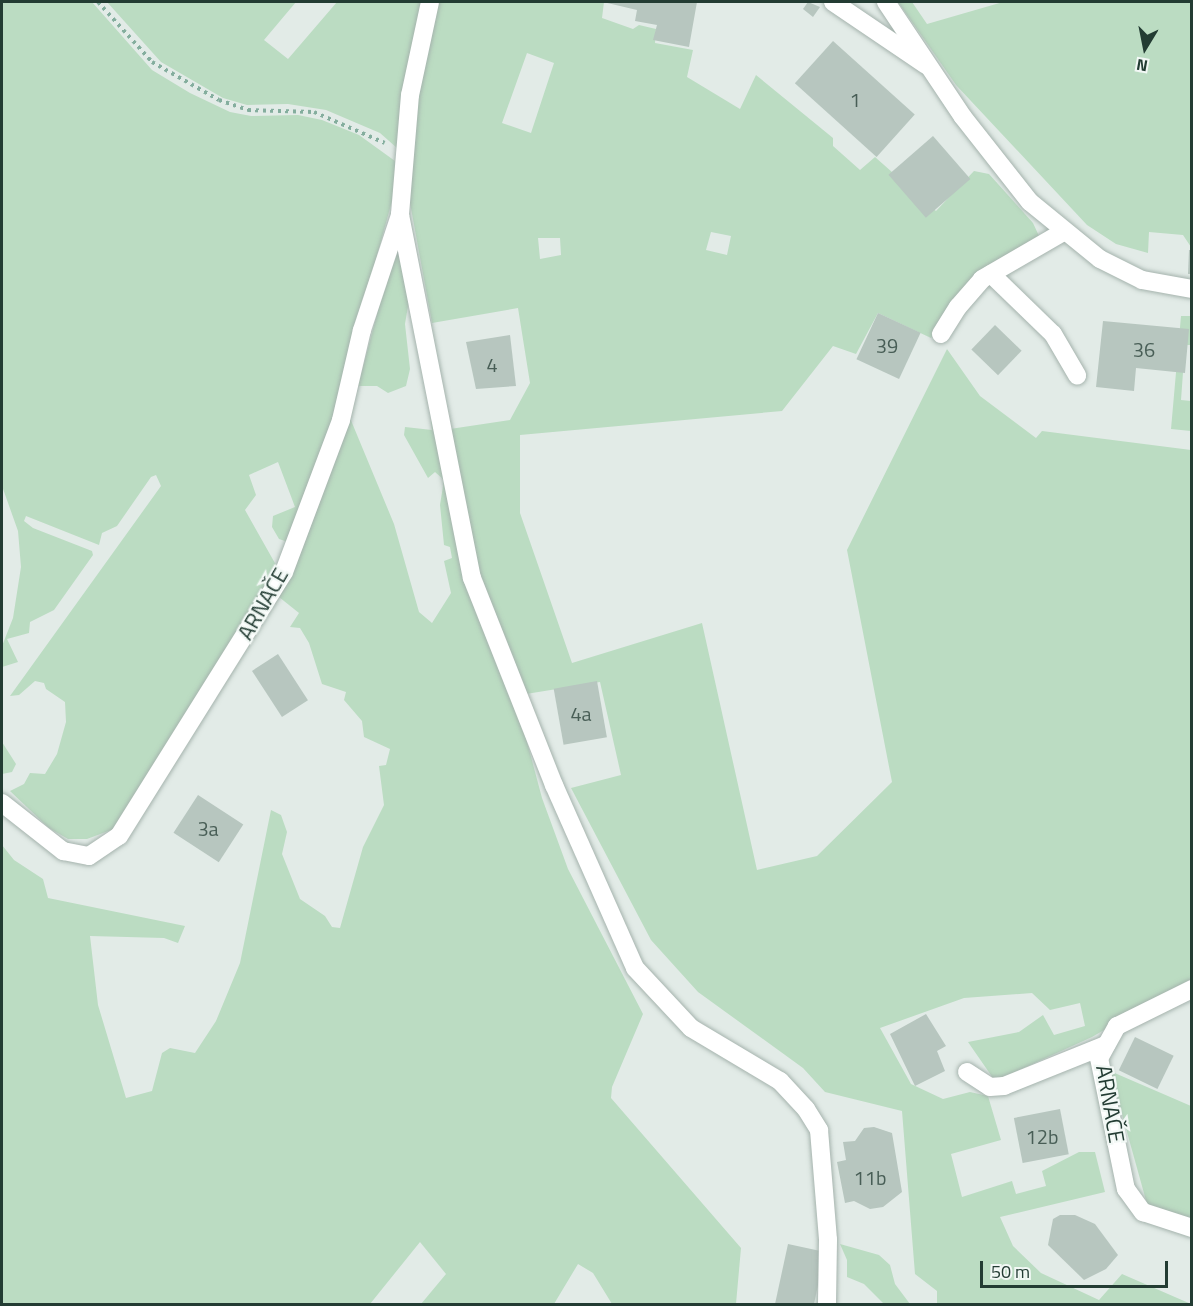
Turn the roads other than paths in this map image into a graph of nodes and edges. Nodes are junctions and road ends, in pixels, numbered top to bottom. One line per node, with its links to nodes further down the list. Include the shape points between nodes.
1 (430, 2): 5 (street, via 411,95)
2 (833, 2): 4 (street)
3 (886, 2): 4 (street)
4 (926, 64): 6 (street, via 1001,169)
5 (400, 215): 11 (street, ARNAČE, via 362,330 342,420 284,572 119,836 89,856 63,851); 16 (street, via 472,578 515,689 635,968 691,1028 780,1081 806,1109 819,1131 828,1240)
6 (1063, 232): 7 (street); 8 (street, via 1100,259 1142,280)
7 (991, 274): 9 (street, via 958,307); 10 (street, via 1053,334)
8 (1191, 289)
9 (941, 334)
10 (1077, 375)
11 (2, 803)
12 (1191, 989): 13 (street, ARNAČE, via 1117,1026)
13 (1106, 1045): 14 (street, via 1004,1086 990,1087); 15 (street, ARNAČE, via 1100,1058 1126,1189 1143,1212)
14 (967, 1072)
15 (1191, 1228)
16 (827, 1305)

